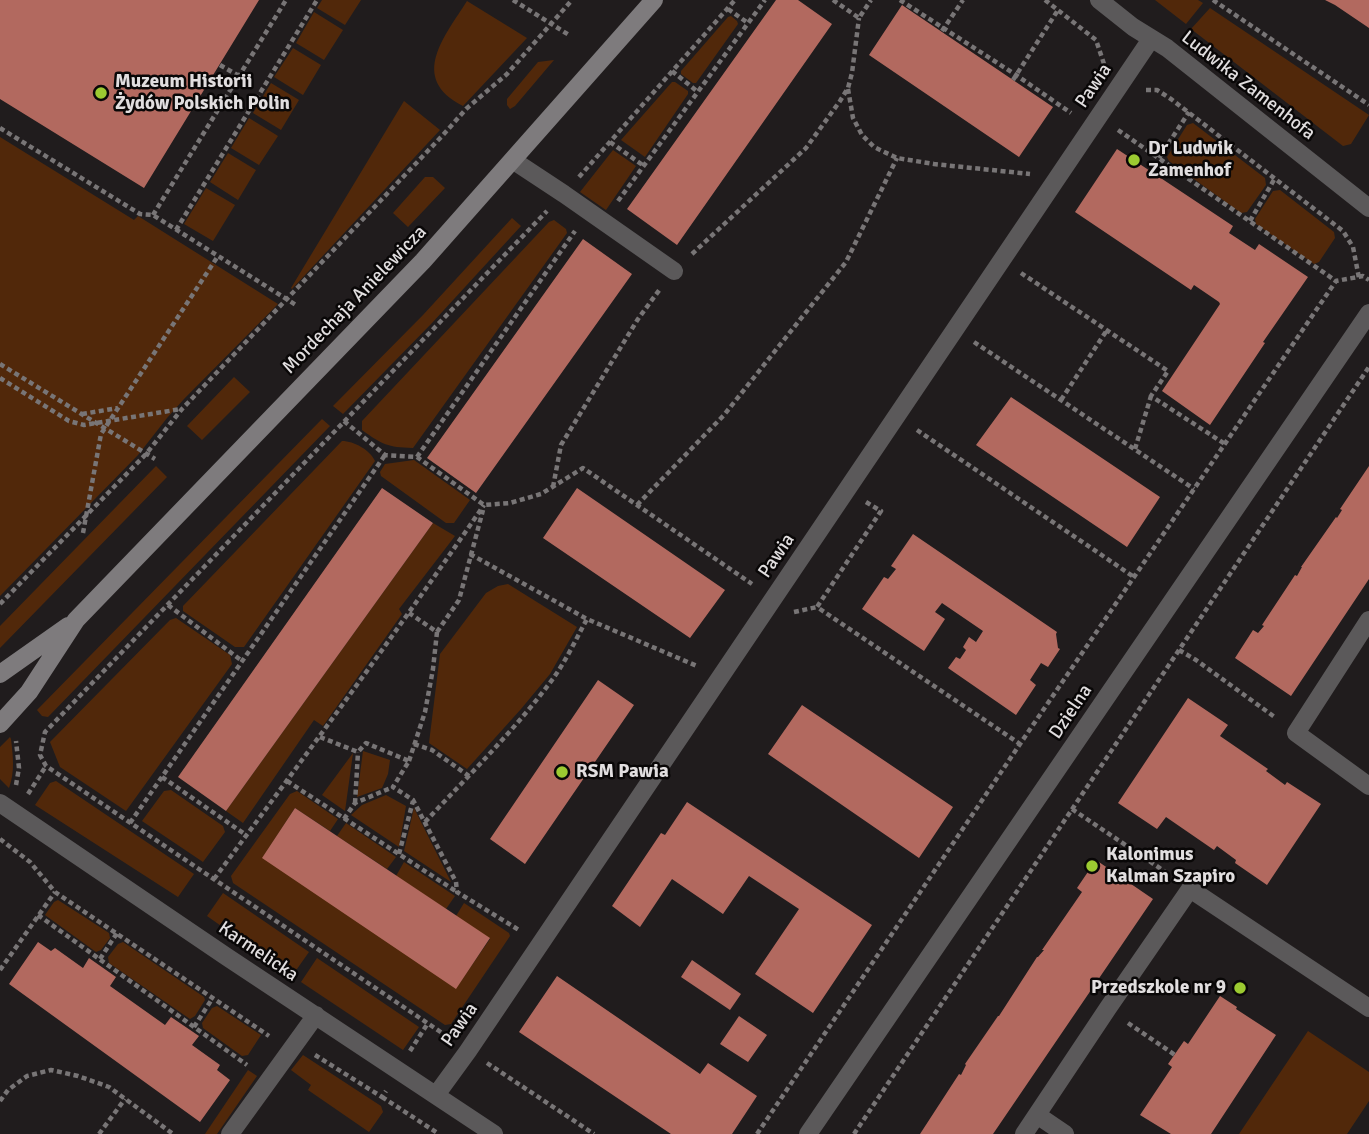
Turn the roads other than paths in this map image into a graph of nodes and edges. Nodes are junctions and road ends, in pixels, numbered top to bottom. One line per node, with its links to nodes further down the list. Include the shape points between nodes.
1 (654, 0): 4 (street, Mordechaja Anielewicza)
2 (1099, 0): 3 (street, Ludwika Zamenhofa)
3 (1151, 38): 5 (street, Ludwika Zamenhofa); 16 (street, Pawia)
4 (514, 161): 6 (street); 8 (street, Mordechaja Anielewicza)
5 (1369, 208)
6 (674, 271)
7 (1369, 313): 20 (street, Dzielna)
8 (76, 620): 10 (street, Mordechaja Anielewicza); 11 (street, Mordechaja Anielewicza, via 29,692)
9 (1369, 620): 12 (street, via 1296,733)
10 (0, 674)
11 (0, 724)
12 (1369, 786)
13 (0, 803): 15 (street, Karmelicka)
14 (1369, 1008): 17 (street, via 1191,889)
15 (316, 1015): 16 (street, Karmelicka); 18 (street)
16 (436, 1095): 19 (street, Karmelicka)
17 (1037, 1115): 21 (street); 22 (street)
18 (230, 1134)
19 (494, 1134)
20 (808, 1134)
21 (1024, 1134)
22 (1065, 1134)

